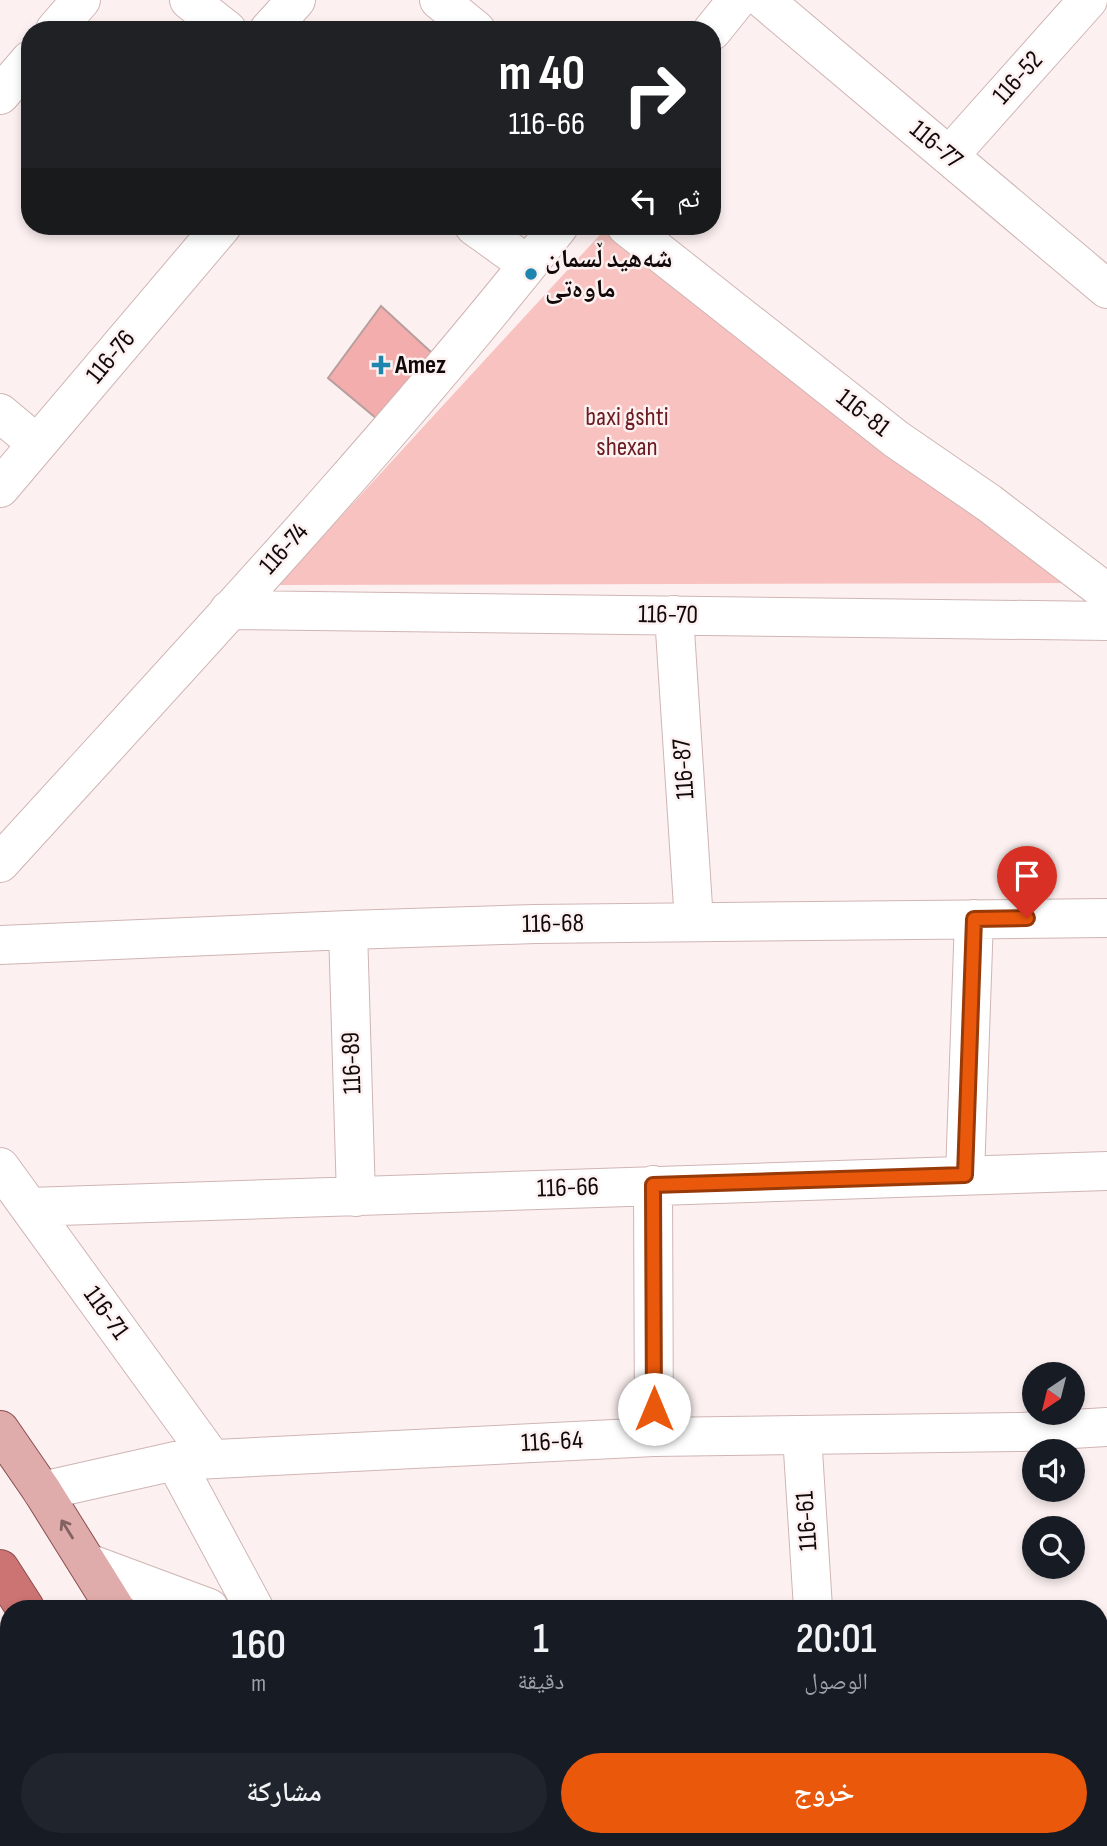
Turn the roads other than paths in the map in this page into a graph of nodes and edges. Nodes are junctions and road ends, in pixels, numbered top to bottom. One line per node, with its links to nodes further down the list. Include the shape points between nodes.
1 (81, 0): 8 (street)
2 (189, 0): 9 (street)
3 (296, 0): 10 (street)
4 (439, 0): 11 (street)
5 (737, 0): 12 (street)
6 (764, 0): 15 (street, 116-77)
7 (1088, 0): 15 (street, 116-52)
8 (63, 21)
9 (216, 21)
10 (277, 21)
11 (465, 21)
12 (720, 21)
13 (21, 70): 14 (street)
14 (0, 94)
15 (949, 156): 21 (street, 116-77)
16 (214, 235): 23 (street, 116-76)
17 (486, 235): 20 (street)
18 (552, 235): 20 (street, 116-74)
19 (637, 235): 25 (street, 116-81, via 896,439)
20 (528, 265): 26 (street, 116-74, via 380,442)
21 (1107, 289)
22 (0, 413): 23 (street)
23 (37, 444): 24 (street, 116-76)
24 (0, 488)
25 (1107, 593)
26 (229, 610): 27 (street, 116-70); 29 (street, 116-74)
27 (674, 615): 28 (street, 116-70); 32 (street, 116-87)
28 (1107, 621)
29 (0, 863)
30 (1107, 918): 31 (street, 116-68)
31 (974, 919): 32 (street, 116-68); 37 (street)
32 (694, 922): 33 (street, 116-68)
33 (348, 930): 34 (street, 116-68); 39 (street, 116-89)
34 (0, 945)
35 (0, 1167): 40 (street, 116-71)
36 (1107, 1171): 37 (street, 116-66)
37 (965, 1175): 38 (street, 116-66)
38 (653, 1185): 39 (street, 116-66); 44 (street)
39 (356, 1197): 40 (street, 116-66)
40 (29, 1207): 45 (street, 116-71)
41 (1107, 1427): 43 (street, 116-64)
42 (0, 1430): 46 (main road)
43 (802, 1435): 44 (street, 116-64); 53 (street, 116-61)
44 (654, 1437): 45 (street, 116-64)
45 (194, 1460): 46 (street, 116-64); 52 (street, 116-71)
46 (43, 1491): 47 (main road, one-way to 46)
47 (88, 1563): 50 (main road); 51 (street)
48 (0, 1569): 49 (highway)
49 (20, 1600)
50 (111, 1600)
51 (187, 1600)
52 (251, 1600)
53 (812, 1600)

